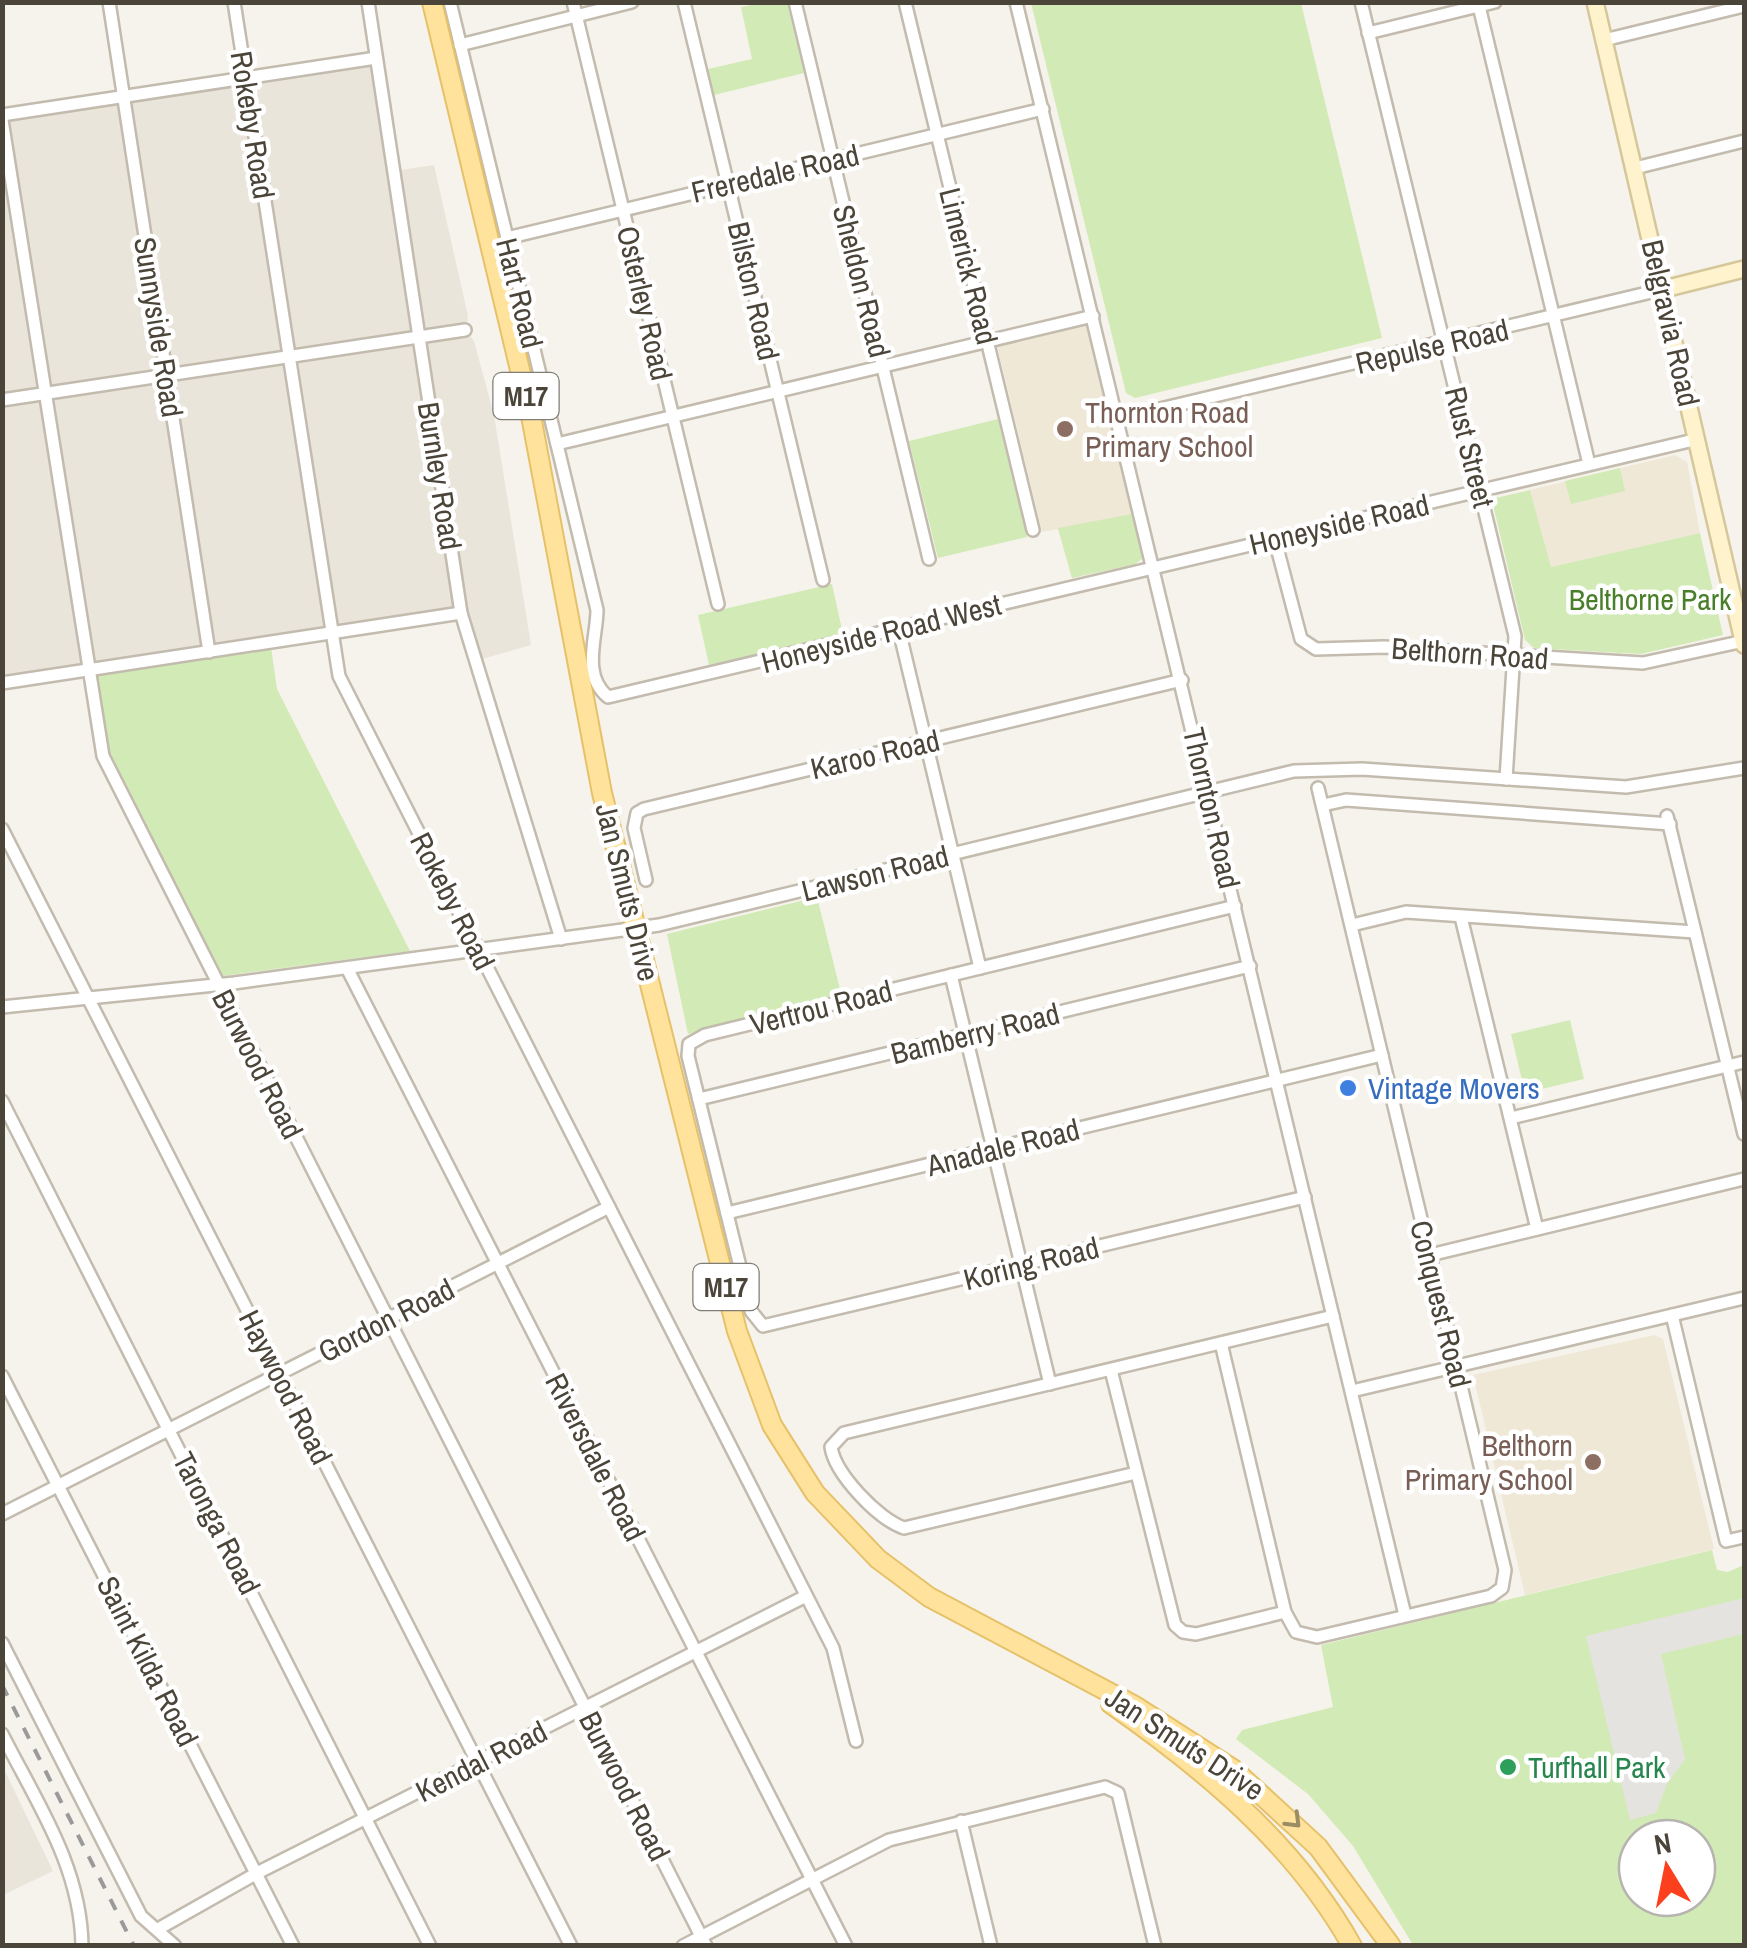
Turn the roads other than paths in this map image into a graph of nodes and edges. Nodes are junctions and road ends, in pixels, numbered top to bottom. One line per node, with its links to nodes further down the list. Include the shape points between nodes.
1 (109, 2): 23 (street, Sunnyside Road)
2 (234, 2): 22 (street, Rokeby Road)
3 (368, 2): 21 (street, Burnley Road)
4 (432, 2): 81 (main road, Jan Smuts Drive / M17, via 531,416 602,793)
5 (450, 2): 20 (street, Hart Road)
6 (572, 2): 17 (street, Osterley Road)
7 (632, 2): 17 (street)
8 (684, 2): 30 (street, Bilston Road)
9 (795, 2): 28 (street, Sheldon Road)
10 (906, 2): 26 (street, Limerick Road)
11 (1016, 2): 24 (street, Thornton Road)
12 (1361, 2): 18 (street, Rust Street)
13 (1495, 2): 15 (street)
14 (1594, 2): 19 (street, Belgravia Road)
15 (1479, 4): 18 (street); 36 (street)
16 (1744, 6): 19 (street)
17 (576, 16): 20 (street); 31 (street, Osterley Road)
18 (1368, 33): 40 (street, Rust Street)
19 (1604, 40): 29 (street, Belgravia Road)
20 (460, 44): 32 (street, Hart Road)
21 (376, 58): 22 (street); 38 (street, Burnley Road)
22 (245, 78): 23 (street); 41 (street, Rokeby Road)
23 (124, 97): 25 (street); 43 (street, Sunnyside Road)
24 (1043, 109): 26 (street, Freredale Road); 35 (street, Thornton Road)
25 (2, 118): 45 (street, Burwood Road)
26 (938, 134): 28 (street, Freredale Road); 39 (street, Limerick Road)
27 (1744, 142): 29 (street)
28 (832, 160): 30 (street, Freredale Road); 42 (street, Sheldon Road)
29 (1635, 168): 34 (street, Belgravia Road)
30 (728, 184): 31 (street, Freredale Road); 44 (street, Bilston Road)
31 (623, 210): 32 (street, Freredale Road); 47 (street, Osterley Road)
32 (507, 238): 50 (street, Hart Road)
33 (1744, 269): 34 (street, Repulse Road)
34 (1664, 289): 36 (street, Repulse Road); 49 (street, Belgravia Road)
35 (1093, 316): 39 (street); 48 (street, Thornton Road)
36 (1554, 318): 40 (street, Repulse Road); 51 (street)
37 (466, 330): 38 (street)
38 (419, 336): 41 (street); 59 (street, Burnley Road)
39 (987, 341): 42 (street); 53 (street, Limerick Road)
40 (1444, 343): 48 (street, Repulse Road); 52 (street, Rust Street)
41 (288, 356): 43 (street); 61 (street, Rokeby Road)
42 (882, 366): 44 (street); 55 (street, Sheldon Road)
43 (166, 375): 45 (street); 63 (street, Sunnyside Road)
44 (778, 391): 47 (street); 57 (street, Bilston Road)
45 (44, 394): 46 (street); 65 (street, Burwood Road)
46 (2, 400)
47 (672, 416): 50 (street); 58 (street, Osterley Road)
48 (1118, 420): 56 (street, Thornton Road)
49 (1698, 439): 51 (street, Honeyside Road); 62 (street, Belgravia Road)
50 (557, 444): 68 (street, Hart Road, via 597,610 590,650 600,690)
51 (1589, 464): 52 (street, Honeyside Road)
52 (1480, 490): 54 (street, Honeyside Road); 64 (street, Rust Street)
53 (1034, 530)
54 (1275, 540): 56 (street, Honeyside Road); 64 (street, Belthorn Road, via 1307,646)
55 (929, 559)
56 (1155, 567): 60 (street, Honeyside Road West); 66 (street, Thornton Road)
57 (823, 580)
58 (718, 604)
59 (461, 613): 61 (street); 83 (street, Burnley Road)
60 (899, 630): 68 (street, Honeyside Road West); 69 (street)
61 (330, 633): 63 (street); 84 (street, Rokeby Road, via 339,676)
62 (1744, 643): 64 (street, Belthorn Road, via 1643,663)
63 (209, 652): 65 (street)
64 (1515, 656): 71 (street, Rust Street)
65 (87, 670): 67 (street); 89 (street, Burwood Road, via 106,764)
66 (1182, 680): 69 (street, Karoo Road); 73 (street, Thornton Road)
67 (2, 684)
68 (608, 696)
69 (926, 742): 76 (street); 77 (street, Karoo Road, via 644,809 634,828)
70 (1744, 768): 71 (street, Lawson Road, via 1645,786)
71 (1506, 779): 73 (street, Lawson Road, via 1317,769)
72 (1318, 788): 74 (street, Conquest Road)
73 (1209, 792): 76 (street, Lawson Road); 78 (street, Thornton Road)
74 (1322, 805): 80 (street, Conquest Road); 82 (street, via 1346,800 1669,820)
75 (2, 829): 90 (street, Haywood Road)
76 (953, 854): 81 (street, Lawson Road); 87 (street)
77 (646, 880)
78 (1235, 906): 85 (street, Thornton Road); 87 (street, Vertrou Road)
79 (1461, 917): 80 (street, via 1398,912); 82 (street); 99 (street)
80 (1352, 925): 93 (street, Conquest Road)
81 (636, 928): 83 (street, Lawson Road); 132 (main road, Jan Smuts Drive / M17, via 736,1330 772,1425 815,1493 868,1550 929,1598)
82 (1695, 932): 95 (street)
83 (561, 939): 84 (street, Lawson Road)
84 (478, 950): 86 (street, Lawson Road); 104 (street, Rokeby Road)
85 (1250, 966): 92 (street, Bamberry Road); 96 (street, Thornton Road)
86 (347, 968): 89 (street, Lawson Road); 108 (street, Riversdale Road)
87 (980, 968): 88 (street, Vertrou Road)
88 (951, 975): 92 (street); 97 (street, Vertrou Road, via 698,1038 688,1050)
89 (218, 985): 90 (street, Lawson Road); 113 (street, Burwood Road)
90 (88, 998): 91 (street, Lawson Road); 118 (street, Haywood Road)
91 (2, 1007)
92 (966, 1035): 97 (street, Bamberry Road); 101 (street)
93 (1382, 1055): 96 (street, Anadale Road); 107 (street, Conquest Road)
94 (1744, 1062): 95 (street)
95 (1728, 1066): 99 (street); 100 (street)
96 (1278, 1080): 101 (street, Anadale Road); 103 (street, Thornton Road)
97 (699, 1099): 105 (street, Vertrou Road)
98 (2, 1102): 122 (street, Taronga Road)
99 (1511, 1118): 106 (street)
100 (1744, 1134)
101 (993, 1149): 105 (street, Anadale Road); 109 (street)
102 (1744, 1179): 106 (street)
103 (1305, 1197): 109 (street, Koring Road); 111 (street, Thornton Road)
104 (609, 1207): 108 (street, Gordon Road); 127 (street, Rokeby Road)
105 (728, 1213): 114 (street, Vertrou Road)
106 (1537, 1228): 107 (street)
107 (1430, 1256): 116 (street, Conquest Road)
108 (498, 1263): 113 (street, Gordon Road); 131 (street, Riversdale Road)
109 (1022, 1265): 114 (street, Koring Road); 120 (street)
110 (1744, 1298): 112 (street)
111 (1333, 1316): 115 (street); 121 (street, Thornton Road)
112 (1672, 1316): 116 (street); 126 (street, via 1726,1542)
113 (388, 1319): 118 (street, Gordon Road); 133 (street, Burwood Road)
114 (757, 1324)
115 (1221, 1343): 117 (street); 128 (street)
116 (1456, 1366): 121 (street); 129 (street, Conquest Road, via 1505,1582 1491,1596)
117 (1111, 1370): 120 (street); 123 (street)
118 (280, 1374): 122 (street, Gordon Road); 136 (street, Haywood Road)
119 (2, 1376): 124 (street, Saint Kilda Road)
120 (1050, 1384): 123 (street, via 844,1433 832,1447 838,1465 869,1502 904,1528)
121 (1352, 1391): 129 (street, Thornton Road)
122 (170, 1430): 124 (street, Gordon Road); 137 (street, Taronga Road)
123 (1136, 1473): 128 (street, via 1179,1630 1196,1634)
124 (58, 1486): 125 (street, Gordon Road); 139 (street, Saint Kilda Road)
125 (2, 1514)
126 (1744, 1537)
127 (806, 1596): 131 (street, Kendal Road); 135 (street, Rokeby Road, via 836,1657)
128 (1285, 1612): 129 (street, Conquest Road, via 1296,1632 1317,1637)
129 (1405, 1615)
130 (2, 1642): 141 (street, via 141,1916)
131 (696, 1652): 133 (street, Kendal Road); 140 (street, Riversdale Road)
132 (1036, 1656): 152 (main road, Jan Smuts Drive / M17, via 1226,1792 1300,1870); 153 (main road, Jan Smuts Drive / M17, one-way to 153, via 1156,1718 1257,1788 1329,1859)
133 (586, 1707): 136 (street, Kendal Road); 142 (street, Burwood Road)
134 (2, 1734): 143 (street, via 73,1871)
135 (856, 1741)
136 (478, 1763): 137 (street, Kendal Road); 147 (street, Haywood Road)
137 (366, 1819): 139 (street, Kendal Road); 146 (street, Taronga Road)
138 (962, 1821): 140 (street, via 889,1840); 150 (street); 151 (street, via 1114,1788)
139 (257, 1874): 141 (street, Kendal Road); 145 (street, Saint Kilda Road)
140 (813, 1880): 142 (street); 149 (street, Riversdale Road)
141 (158, 1929): 144 (street)
142 (704, 1941): 148 (street)
143 (82, 1946)
144 (175, 1946)
145 (293, 1946)
146 (430, 1946)
147 (570, 1946)
148 (683, 1946)
149 (846, 1946)
150 (991, 1946)
151 (1156, 1946)
152 (1352, 1946)
153 (1391, 1946)

